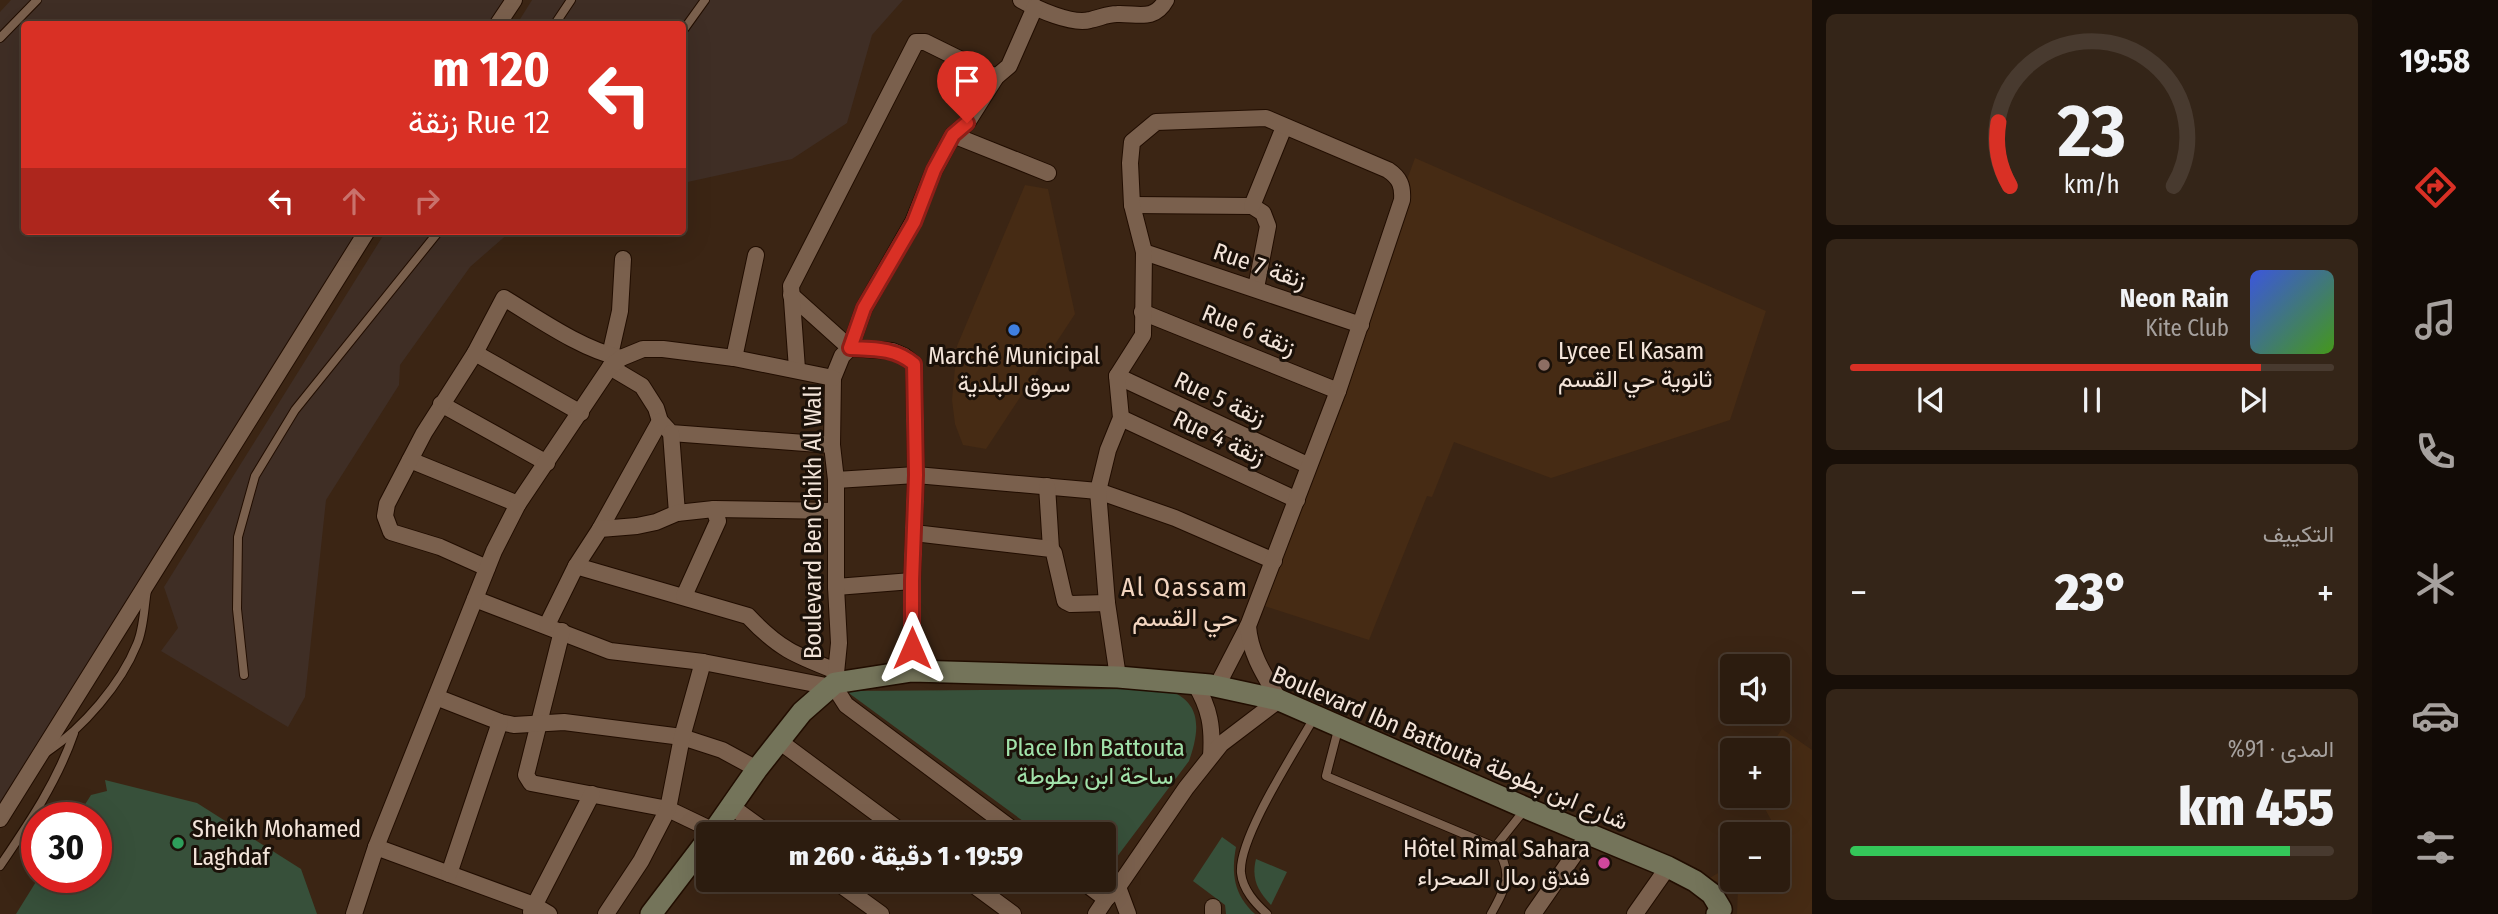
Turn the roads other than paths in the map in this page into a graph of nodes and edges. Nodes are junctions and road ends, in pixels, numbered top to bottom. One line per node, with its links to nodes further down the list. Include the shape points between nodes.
1 (37, 0): 10 (lane)
2 (514, 0): 7 (street)
3 (571, 0): 8 (lane)
4 (705, 0): 9 (lane)
5 (1166, 0): 6 (street, Boulevard Ben Chikh Al Wali, via 1154,14 1109,14 1086,21)
6 (1028, 4): 11 (street, Boulevard Ben Chikh Al Wali, via 1009,66)
7 (500, 21)
8 (557, 21)
9 (686, 26)
10 (0, 38)
11 (996, 77): 13 (street, Boulevard Ben Chikh Al Wali, via 967,123); 23 (street, via 916,41 791,286)
12 (1284, 127): 15 (street, via 1266,118 1156,122 1132,142); 16 (street); 25 (street, via 1388,170 1400,182 1402,200)
13 (953, 135): 14 (street); 26 (street, Boulevard Ben Chikh Al Wali, via 914,222 864,308)
14 (1048, 173)
15 (1132, 205): 16 (street); 19 (street)
16 (1252, 206): 22 (street, via 1263,213 1268,226)
17 (365, 235): 57 (street)
18 (436, 235): 67 (lane, via 295,410 255,476 238,537 237,609)
19 (1144, 252): 22 (street, Rue 7 زنقة); 24 (street)
20 (756, 255): 28 (street)
21 (623, 259): 29 (street)
22 (1256, 288): 25 (street, Rue 7 زنقة)
23 (791, 295): 26 (street); 30 (street)
24 (1142, 312): 31 (street, via 1143,335); 33 (street, Rue 6 زنقة)
25 (1361, 325): 33 (street)
26 (850, 348): 32 (street, Boulevard Ben Chikh Al Wali); 42 (street, via 892,351 914,364)
27 (475, 353): 29 (street, via 504,298); 34 (street); 35 (street)
28 (734, 358): 29 (street, via 643,349); 30 (street)
29 (614, 360): 35 (street); 37 (street, via 642,386)
30 (797, 369): 32 (street)
31 (1117, 376): 36 (street); 41 (street, Rue 5 زنقة)
32 (833, 378): 38 (street, Boulevard Ben Chikh Al Wali)
33 (1338, 391): 46 (street)
34 (441, 404): 39 (street); 40 (street)
35 (581, 414): 40 (street)
36 (1121, 418): 45 (street); 46 (street, Rue 4 زنقة)
37 (666, 427): 38 (street); 50 (street); 51 (street)
38 (832, 445): 43 (street, Boulevard Ben Chikh Al Wali)
39 (410, 460): 47 (street); 56 (street, via 387,504 385,516 391,532)
40 (547, 463): 47 (street)
41 (1303, 463)
42 (916, 475): 43 (street); 44 (street); 52 (street)
43 (836, 480): 49 (street, Boulevard Ben Chikh Al Wali)
44 (1047, 486): 45 (street); 53 (street)
45 (1098, 491): 54 (street, via 1175,517); 62 (street)
46 (1297, 500): 54 (street)
47 (518, 504): 56 (street)
48 (714, 509): 49 (street); 50 (street); 60 (street, via 718,521)
49 (836, 511): 59 (street, Boulevard Ben Chikh Al Wali)
50 (677, 513): 51 (street, via 656,522)
51 (600, 529): 55 (street)
52 (914, 533): 53 (street); 58 (street)
53 (1051, 549): 62 (street, via 1065,601)
54 (1274, 561): 63 (street)
55 (576, 566): 60 (street); 64 (street)
56 (487, 568): 61 (street)
57 (149, 580): 77 (lane, via 138,643 118,678); 81 (street)
58 (912, 581): 59 (street); 66 (street)
59 (836, 587): 69 (street, Boulevard Ben Chikh Al Wali, via 839,643)
60 (684, 596): 69 (street, via 748,616 768,637)
61 (475, 599): 64 (street); 71 (street)
62 (1107, 603): 68 (street)
63 (1248, 626): 70 (street); 72 (street, via 1254,657)
64 (554, 628): 65 (street, via 610,651); 75 (street)
65 (704, 662): 69 (street); 78 (street)
66 (912, 671): 68 (street, Boulevard Ibn Battouta شارع ابن بطوطة); 69 (street, Boulevard Ibn Battouta شارع ابن بطوطة)
67 (244, 675)
68 (1118, 677): 70 (street, Boulevard Ibn Battouta شارع ابن بطوطة)
69 (834, 680): 79 (street); 91 (street, Boulevard Ben Chikh Al Wali, via 846,705)
70 (1206, 685): 72 (street, Boulevard Ibn Battouta شارع ابن بطوطة); 80 (street, via 1213,734)
71 (436, 697): 74 (street); 94 (street)
72 (1279, 700): 73 (street, Boulevard Ibn Battouta شارع ابن بطوطة); 80 (street)
73 (1315, 716): 76 (street, Boulevard Ibn Battouta شارع ابن بطوطة); 116 (lane, via 1244,846 1241,876)
74 (500, 722): 75 (street); 99 (street)
75 (538, 723): 78 (street, via 564,722); 83 (street, via 528,780)
76 (1339, 726): 85 (street, Boulevard Ibn Battouta شارع ابن بطوطة); 95 (lane, via 1326,776)
77 (75, 730): 81 (lane); 97 (lane, via 62,765)
78 (682, 737): 82 (street, via 722,750); 86 (street)
79 (779, 741): 82 (street); 90 (street)
80 (1211, 756): 100 (street)
81 (39, 757): 87 (street)
82 (757, 769): 84 (street)
83 (592, 794): 86 (street); 105 (street)
84 (732, 807): 88 (street); 89 (street)
85 (1526, 808): 93 (street, Boulevard Ibn Battouta شارع ابن بطوطة); 95 (lane)
86 (668, 809): 92 (street); 110 (street)
87 (0, 819)
88 (721, 822)
89 (753, 822)
90 (888, 822)
91 (1003, 822)
92 (696, 826)
93 (1588, 835): 98 (street, Boulevard Ibn Battouta شارع ابن بطوطة); 107 (street)
94 (376, 847): 99 (street); 108 (street)
95 (1495, 847): 117 (lane, via 1508,867 1506,884)
96 (696, 855): 111 (street)
97 (0, 866)
98 (1668, 867): 106 (street, Boulevard Ibn Battouta شارع ابن بطوطة, via 1712,894); 118 (street)
99 (449, 874): 105 (street)
100 (1118, 887): 104 (street); 115 (street)
101 (851, 892): 112 (street)
102 (983, 892): 113 (street)
103 (1097, 892): 104 (street)
104 (1106, 899): 114 (street)
105 (532, 909): 109 (street)
106 (1722, 912)
107 (1535, 913)
108 (354, 914)
109 (549, 914)
110 (606, 914)
111 (651, 914)
112 (881, 914)
113 (1013, 914)
114 (1096, 914)
115 (1128, 914)
116 (1267, 914)
117 (1491, 914)
118 (1635, 914)

